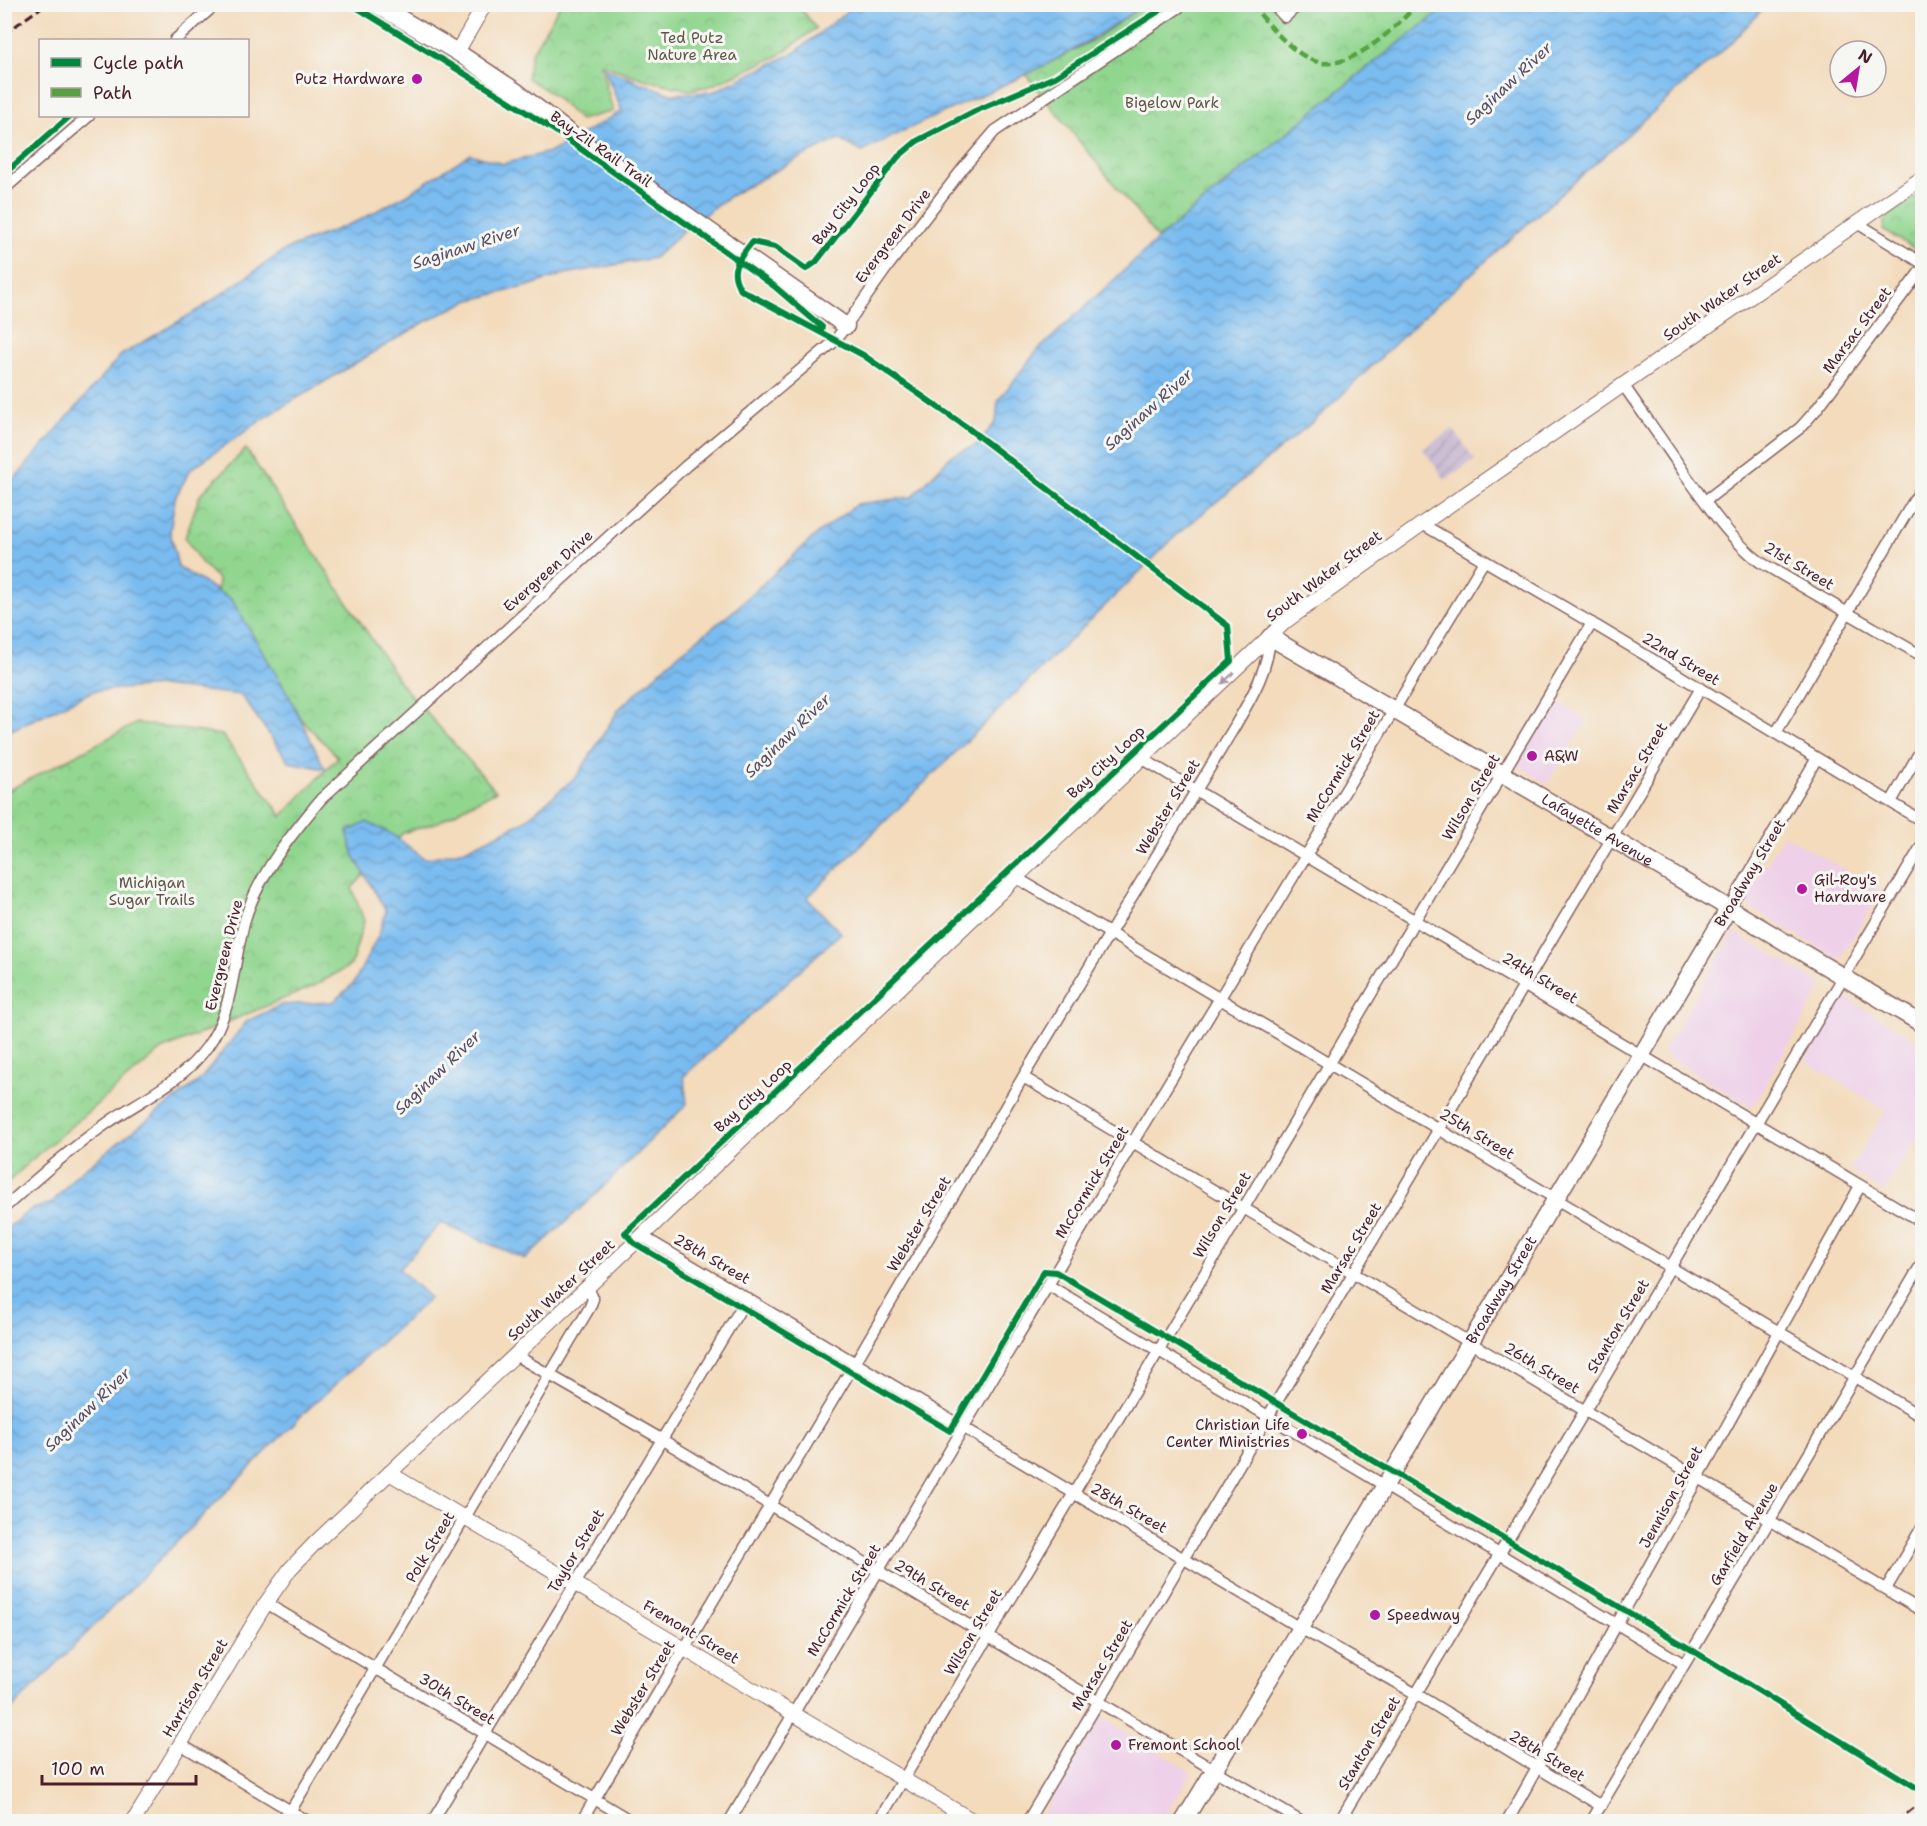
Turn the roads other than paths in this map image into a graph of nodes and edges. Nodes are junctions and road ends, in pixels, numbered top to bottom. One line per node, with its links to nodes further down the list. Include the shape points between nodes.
1 (216, 4): 7 (street)
2 (376, 4): 8 (main road)
3 (485, 4): 8 (street)
4 (1184, 4): 15 (street, Evergreen Drive, via 995,130)
5 (1273, 4): 6 (street, via 1285,17)
6 (1299, 4)
7 (176, 39)
8 (457, 52): 15 (main road)
9 (88, 117): 11 (street)
10 (1923, 178): 12 (street, South Water Street)
11 (4, 189)
12 (1857, 223): 13 (street); 16 (street, South Water Street)
13 (1923, 263)
14 (1923, 269): 18 (street, Marsac Street, via 1800,428)
15 (846, 326): 54 (street, Evergreen Drive, via 835,340 686,466 321,799 289,837 260,882 246,915 233,987 221,1025 207,1047 165,1087 107,1123)
16 (1624, 386): 18 (street, 21st Street); 19 (street, South Water Street)
17 (1923, 487): 21 (street)
18 (1705, 501): 21 (street, 21st Street, via 1730,536 1760,562)
19 (1422, 524): 20 (street, 22nd Street); 23 (street, South Water Street)
20 (1484, 561): 22 (street, 22nd Street); 26 (street, McCormick Street)
21 (1847, 612): 24 (street, 21st Street); 27 (street)
22 (1592, 623): 25 (street, 22nd Street); 31 (street, Wilson Street)
23 (1270, 637): 26 (main road, Lafayette Avenue); 30 (street, South Water Street, one-way to 30); 32 (street, Webster Street, via 1257,687)
24 (1923, 656)
25 (1701, 688): 27 (street, 22nd Street); 35 (street, Marsac Street)
26 (1394, 710): 31 (main road, Lafayette Avenue); 37 (street, McCormick Street)
27 (1776, 733): 29 (street, 22nd Street)
28 (1923, 748): 33 (street)
29 (1817, 758): 33 (street, 22nd Street); 39 (street, Broadway Street)
30 (1143, 759): 32 (street, 24th Street); 38 (street, South Water Street)
31 (1503, 774): 35 (main road, Lafayette Avenue); 40 (street, Wilson Street)
32 (1196, 790): 37 (street, 24th Street); 41 (street, Webster Street)
33 (1891, 802): 34 (street, 22nd Street)
34 (1923, 821)
35 (1613, 839): 39 (main road, Lafayette Avenue); 43 (street, Marsac Street)
36 (1923, 845): 42 (street, Stanton Street)
37 (1306, 856): 40 (street, 24th Street); 44 (street, McCormick Street)
38 (1017, 878): 41 (street, 25th Street); 57 (street, South Water Street)
39 (1729, 908): 42 (main road, Lafayette Avenue); 46 (main road, Broadway Street)
40 (1415, 921): 43 (street, 24th Street); 47 (street, Wilson Street)
41 (1109, 933): 44 (street, 25th Street); 48 (street, Webster Street)
42 (1844, 977): 45 (main road, Lafayette Avenue); 49 (street, Stanton Street)
43 (1525, 986): 46 (street, 24th Street); 50 (street, Marsac Street)
44 (1220, 998): 47 (street, 25th Street); 51 (street, McCormick Street)
45 (1923, 1024)
46 (1640, 1056): 49 (street, 24th Street); 53 (main road, Broadway Street)
47 (1330, 1063): 50 (street, 25th Street); 55 (street, Wilson Street)
48 (1023, 1077): 51 (street, 26th Street); 68 (street, Webster Street)
49 (1756, 1124): 52 (street, 24th Street); 59 (street, Stanton Street)
50 (1439, 1129): 53 (street, 25th Street); 60 (street, Marsac Street)
51 (1134, 1142): 55 (street, 26th Street); 61 (street, McCormick Street)
52 (1860, 1186): 56 (street, 24th Street); 64 (street, Jennison Street)
53 (1555, 1199): 59 (street, 25th Street); 65 (main road, Broadway Street)
54 (4, 1208)
55 (1243, 1208): 60 (street, 26th Street); 66 (street, Wilson Street)
56 (1923, 1222)
57 (642, 1236): 62 (street, South Water Street); 63 (street, 28th Street)
58 (1923, 1263): 70 (street, Garfield Avenue)
59 (1672, 1267): 64 (street, 25th Street); 71 (street, Stanton Street)
60 (1353, 1273): 65 (street, 26th Street); 72 (street, Marsac Street)
61 (1048, 1285): 66 (street); 74 (street, McCormick Street)
62 (588, 1287): 67 (street, South Water Street); 69 (street, Polk Street, via 593,1299 590,1307)
63 (747, 1298): 68 (street, 28th Street); 75 (street, Taylor Street)
64 (1780, 1332): 70 (street, 25th Street); 77 (street, Jennison Street)
65 (1469, 1343): 71 (street, 26th Street); 78 (main road, Broadway Street)
66 (1159, 1351): 72 (street); 79 (street, Wilson Street)
67 (515, 1355): 69 (street, 29th Street); 76 (street, South Water Street)
68 (855, 1363): 74 (street, 28th Street); 80 (street, Webster Street)
69 (548, 1375): 75 (street, 29th Street); 81 (street, Polk Street)
70 (1856, 1377): 73 (street, 25th Street); 82 (street, Garfield Avenue)
71 (1584, 1410): 77 (street, 26th Street); 84 (street, Stanton Street)
72 (1269, 1417): 78 (street); 85 (street, Marsac Street)
73 (1923, 1417)
74 (964, 1427): 79 (street, 28th Street); 86 (street, McCormick Street)
75 (660, 1439): 80 (street, 29th Street); 87 (street, Taylor Street)
76 (389, 1473): 81 (street, Fremont Street); 89 (street, South Water Street, via 290,1569)
77 (1699, 1477): 82 (street, 26th Street); 91 (street, Jennison Street)
78 (1385, 1485): 84 (street); 92 (main road, Broadway Street)
79 (1073, 1492): 85 (street, 28th Street); 93 (street, Wilson Street)
80 (770, 1505): 86 (street, 29th Street); 94 (street, Webster Street)
81 (464, 1519): 87 (street, Fremont Street); 96 (street, Polk Street)
82 (1770, 1520): 88 (street, 26th Street); 95 (street, Garfield Avenue)
83 (1923, 1527): 88 (street)
84 (1500, 1553): 91 (street); 97 (street, Stanton Street)
85 (1184, 1557): 92 (street, 28th Street); 98 (street, Marsac Street)
86 (879, 1570): 93 (street, 29th Street); 99 (street, McCormick Street)
87 (574, 1582): 94 (street, Fremont Street); 100 (street, Taylor Street)
88 (1886, 1589): 90 (street, 26th Street)
89 (266, 1603): 96 (street, 30th Street); 101 (street, Harrison Street)
90 (1923, 1611)
91 (1618, 1623): 95 (street); 102 (street, Jennison Street)
92 (1300, 1628): 97 (street, 28th Street); 103 (main road, Broadway Street)
93 (988, 1636): 98 (street, 29th Street); 104 (street, Wilson Street)
94 (684, 1647): 99 (street, Fremont Street); 105 (street, Webster Street)
95 (1684, 1664): 106 (street, Garfield Avenue)
96 (375, 1668): 100 (street, 30th Street); 107 (street, Polk Street)
97 (1416, 1695): 102 (street, 28th Street); 120 (street, Stanton Street)
98 (1099, 1700): 103 (street, 29th Street); 117 (street, Marsac Street)
99 (794, 1713): 104 (street, Fremont Street); 114 (street, McCormick Street)
100 (484, 1733): 105 (street, 30th Street); 111 (street, Taylor Street)
101 (180, 1744): 107 (street); 108 (street, Harrison Street)
102 (1538, 1767): 106 (street, 28th Street); 121 (street, Jennison Street)
103 (1214, 1769): 118 (main road, Broadway Street); 119 (street, 29th Street)
104 (903, 1779): 115 (street, Wilson Street); 116 (street, Fremont Street)
105 (595, 1798): 112 (street, Webster Street); 113 (street, 30th Street)
106 (1601, 1806): 122 (street, Garfield Avenue)
107 (291, 1810): 109 (street, Polk Street); 110 (street)
108 (133, 1821)
109 (284, 1821)
110 (309, 1821)
111 (432, 1821)
112 (581, 1821)
113 (633, 1821)
114 (729, 1821)
115 (878, 1821)
116 (975, 1821)
117 (1027, 1821)
118 (1183, 1821)
119 (1302, 1821)
120 (1339, 1821)
121 (1507, 1821)
122 (1592, 1821)

